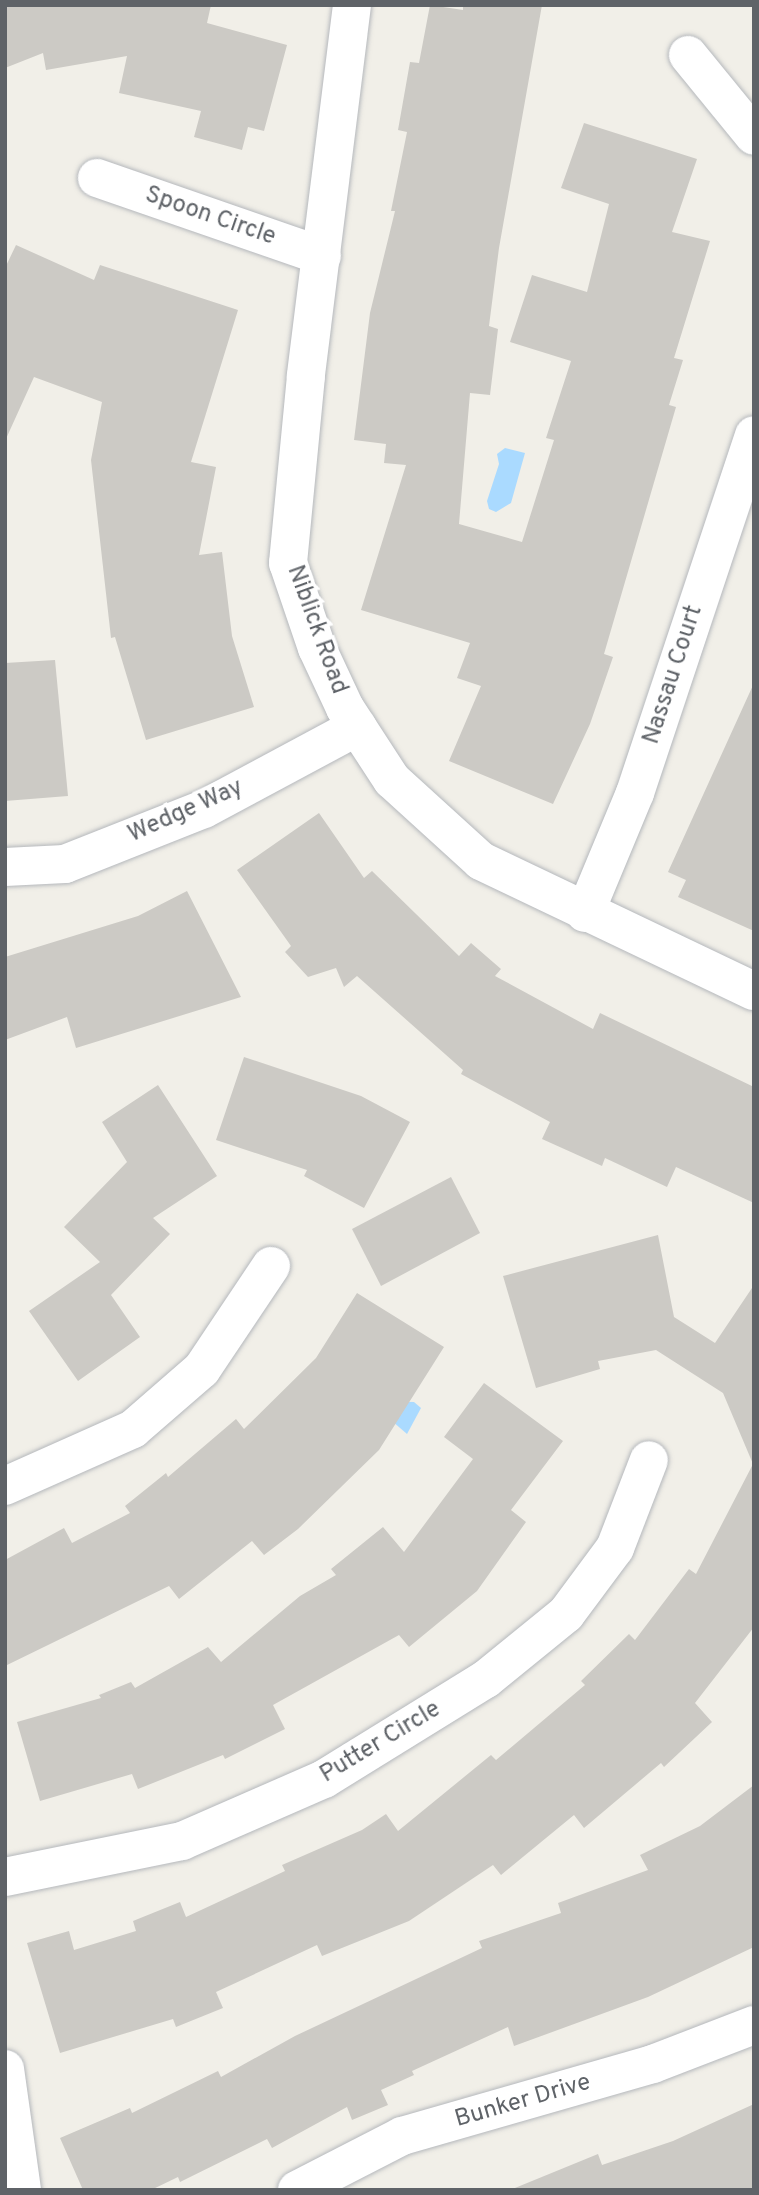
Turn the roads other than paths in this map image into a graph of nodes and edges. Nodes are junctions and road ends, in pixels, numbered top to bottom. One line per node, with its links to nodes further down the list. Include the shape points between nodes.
1 (352, 5): 5 (street, Niblick Road)
2 (688, 55): 3 (street)
3 (754, 136)
4 (97, 178): 5 (street, Spoon Circle)
5 (323, 256): 7 (street, Niblick Road, via 288,563 317,648)
6 (754, 435): 9 (street, Nassau Court, via 635,793)
7 (357, 727): 8 (street, Wedge Way, via 204,808 65,864); 9 (street, Niblick Road, via 392,780 481,861)
8 (5, 867)
9 (585, 913): 10 (street, Niblick Road)
10 (754, 991)
11 (271, 1266): 13 (street, via 202,1369 133,1429)
12 (649, 1460): 14 (street, Putter Circle, via 615,1548 566,1614 486,1679 324,1779 182,1841)
13 (5, 1486)
14 (5, 1877)
15 (754, 2025): 18 (street, Bunker Drive, via 653,2064 402,2136)
16 (5, 2069): 17 (street)
17 (22, 2190)
18 (297, 2190)

